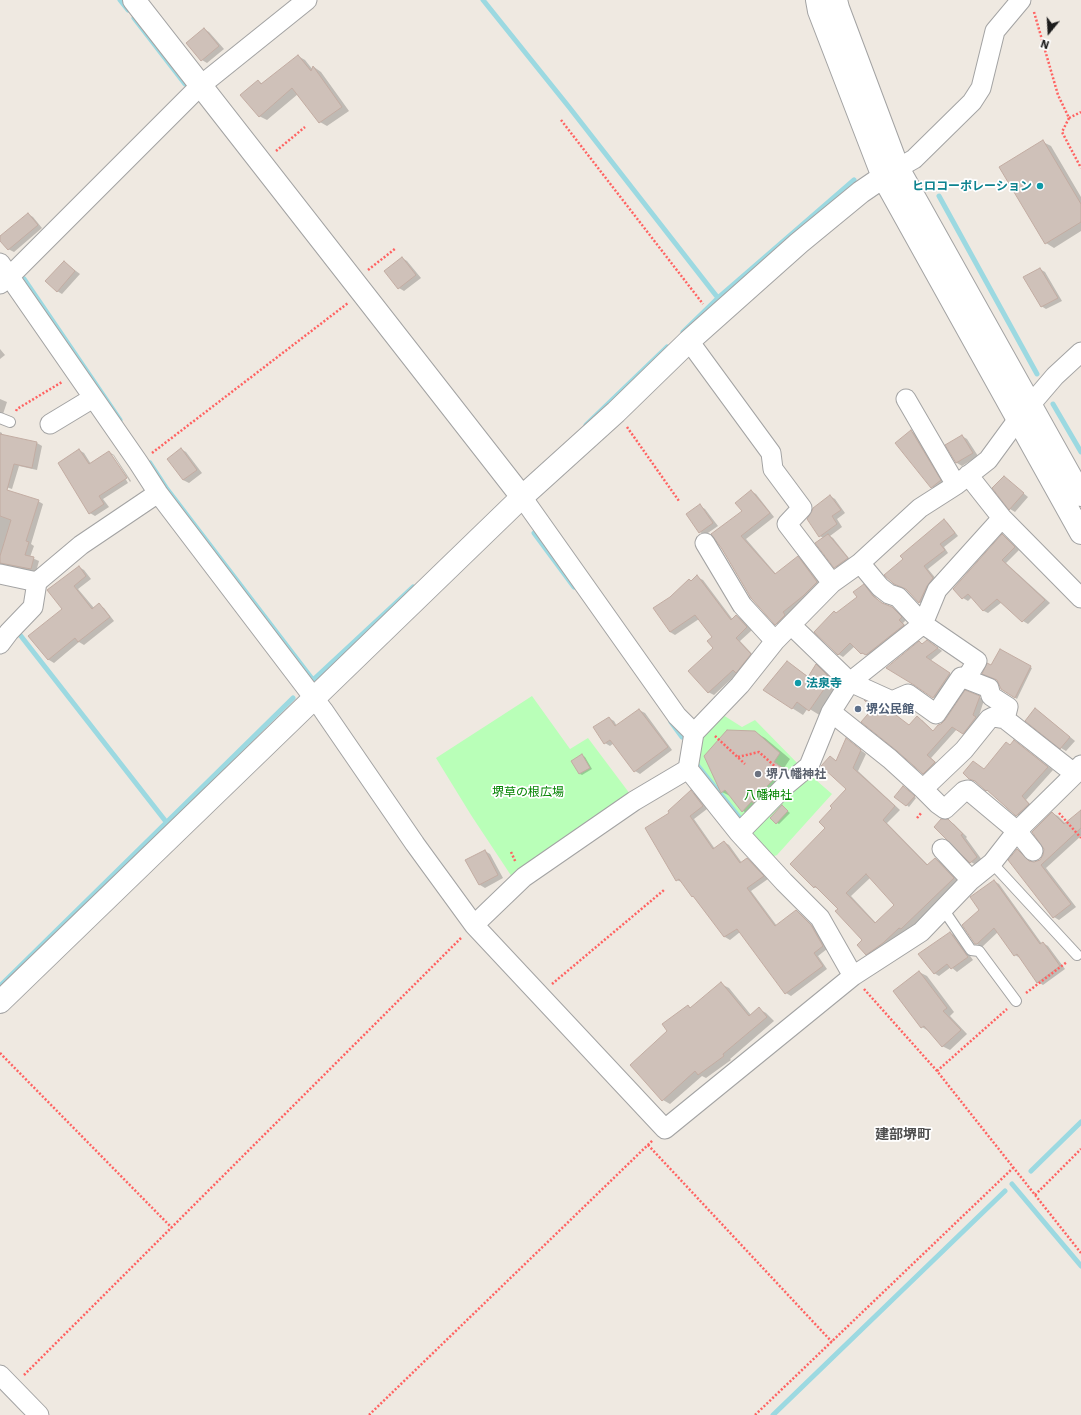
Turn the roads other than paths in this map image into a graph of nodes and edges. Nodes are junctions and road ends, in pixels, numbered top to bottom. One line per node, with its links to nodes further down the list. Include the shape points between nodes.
1 (134, 0): 6 (street)
2 (306, 0): 6 (street)
3 (817, 0): 7 (street, via 819,11)
4 (836, 0): 7 (street)
5 (1027, 4): 7 (street, via 995,31 981,88 972,102 914,159)
6 (200, 86): 8 (street); 20 (street)
7 (890, 173): 9 (street, via 861,192 799,243); 13 (street)
8 (3, 274): 11 (street)
9 (689, 341): 20 (street, via 616,412); 27 (street, via 771,453 773,468 802,508 787,524)
10 (1081, 352): 13 (street, via 1055,376)
11 (93, 398): 16 (street); 18 (street)
12 (906, 399): 17 (street)
13 (1024, 412): 17 (street, via 988,460); 19 (street); 22 (street)
14 (0, 418): 15 (lane)
15 (10, 422)
16 (50, 424)
17 (962, 480): 21 (street); 24 (street, via 920,508)
18 (158, 493): 26 (street, via 81,545); 35 (street)
19 (1081, 495)
20 (522, 497): 35 (street); 38 (street, via 677,716)
21 (1002, 518): 28 (street); 29 (street, via 937,590)
22 (1081, 533)
23 (705, 543): 31 (street, via 742,605)
24 (860, 563): 27 (street); 29 (street, via 880,587 898,597)
25 (0, 574): 26 (street)
26 (37, 582): 32 (street, via 33,607)
27 (832, 583): 30 (street)
28 (1081, 598)
29 (923, 624): 33 (street, via 977,661); 34 (street)
30 (791, 625): 31 (street); 34 (street)
31 (775, 641): 38 (street, via 740,685)
32 (0, 644)
33 (966, 678): 34 (street, via 961,677 936,714 908,694 892,701); 37 (street, via 989,688 990,696 1008,707)
34 (850, 682): 36 (street)
35 (314, 700): 49 (street); 53 (street)
36 (831, 712): 41 (street); 43 (street, via 809,766)
37 (1006, 719): 40 (street); 41 (street, via 989,719 964,750)
38 (699, 729): 39 (street)
39 (688, 769): 43 (street); 49 (street, via 634,801 524,877)
40 (1078, 770): 42 (street)
41 (923, 789): 42 (street, via 945,809 968,790)
42 (1018, 830): 45 (street); 46 (street)
43 (739, 833): 51 (street, via 820,918)
44 (942, 849): 47 (street)
45 (1033, 851)
46 (992, 862): 47 (street); 50 (lane)
47 (971, 880): 48 (street)
48 (943, 909): 51 (street, via 921,932); 52 (lane, via 971,950 979,951)
49 (474, 925): 51 (street, via 666,1128)
50 (1077, 955)
51 (852, 976)
52 (1016, 1000)
53 (0, 1002)
54 (6, 1381): 55 (street)
55 (39, 1415)

